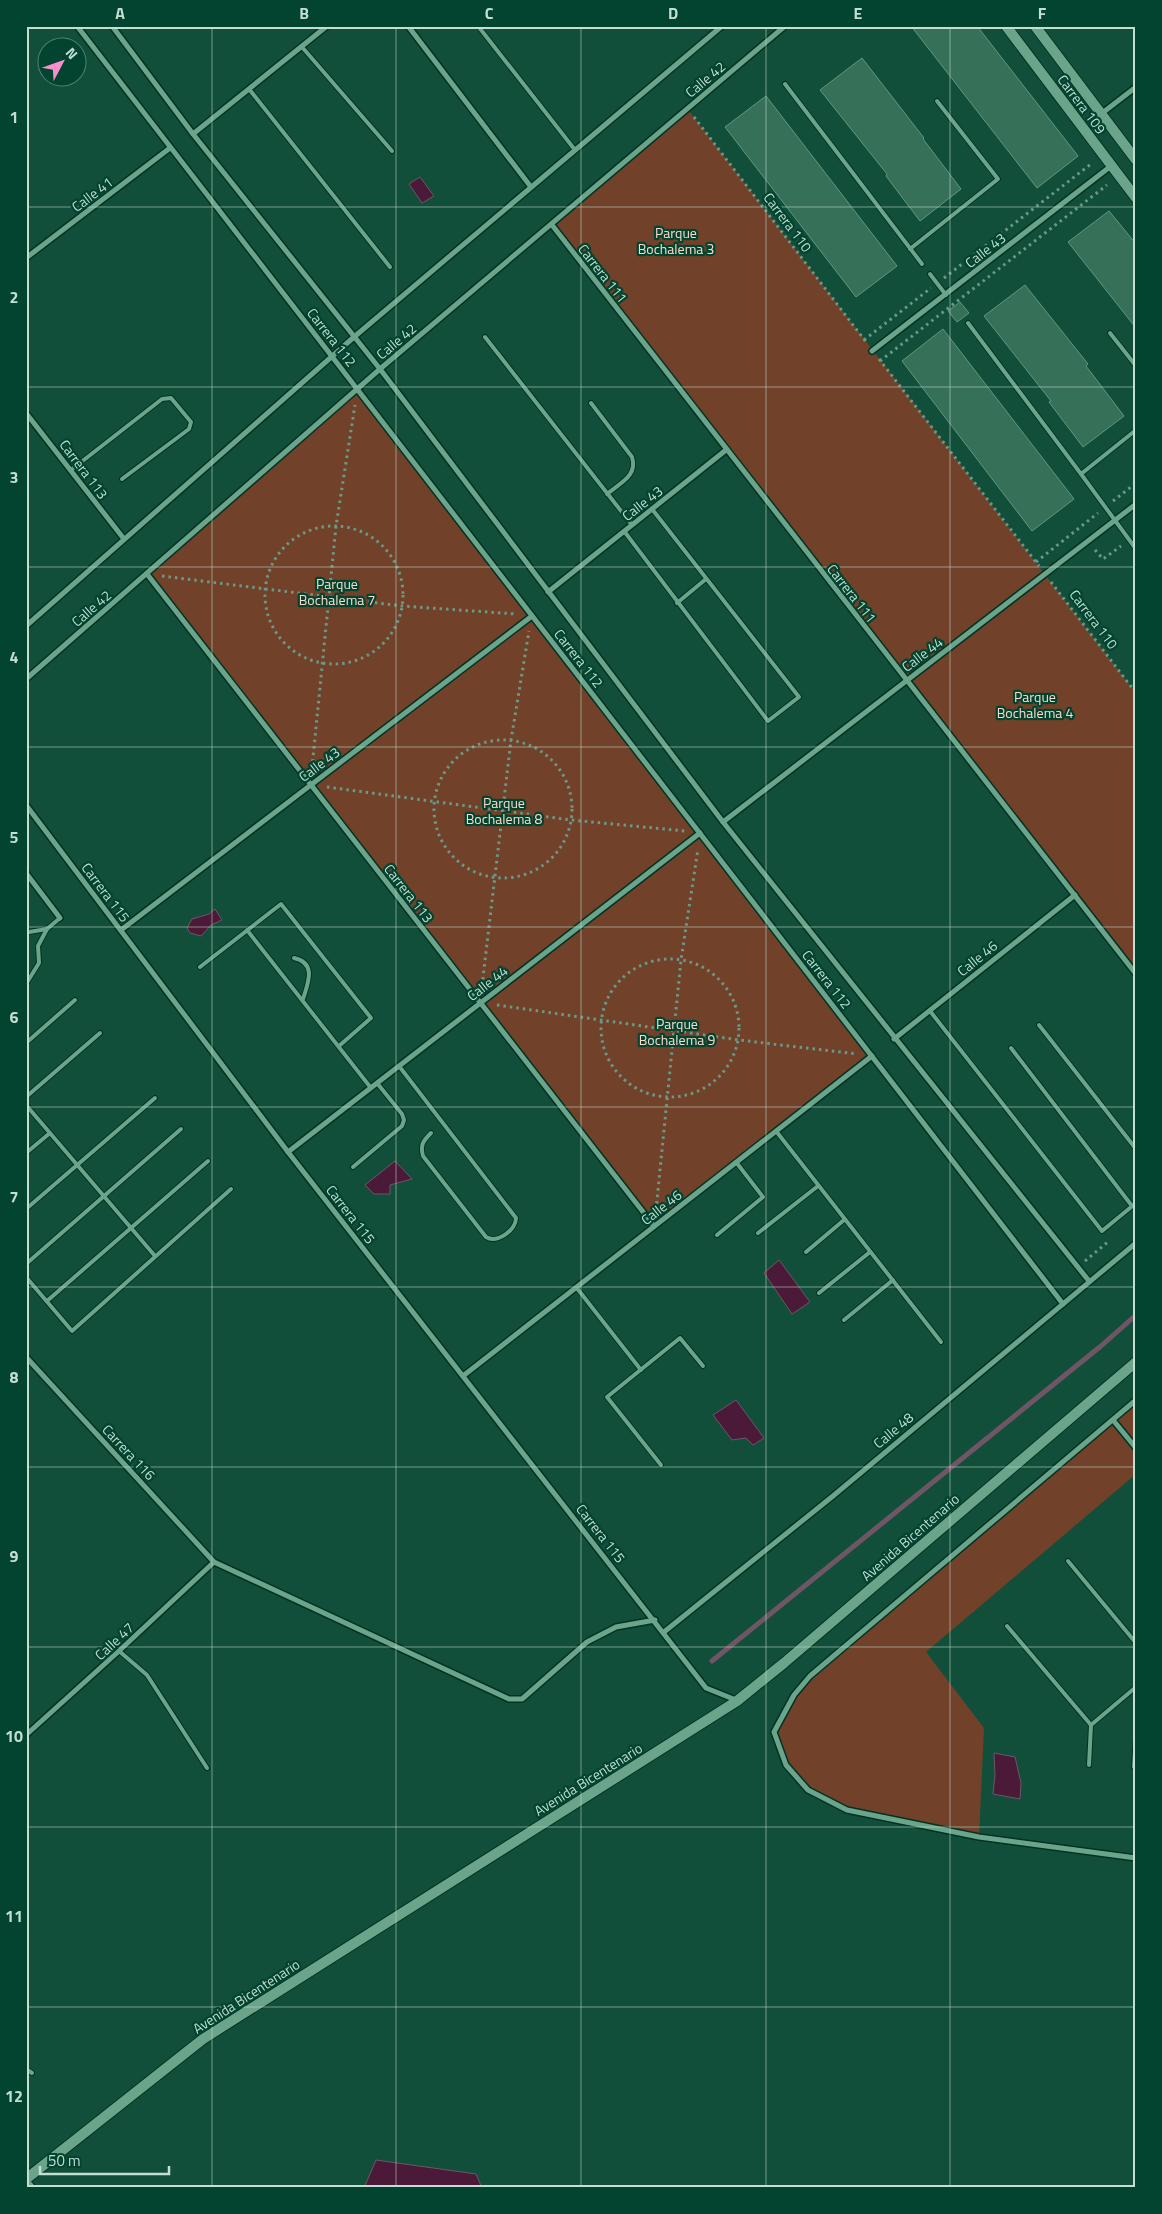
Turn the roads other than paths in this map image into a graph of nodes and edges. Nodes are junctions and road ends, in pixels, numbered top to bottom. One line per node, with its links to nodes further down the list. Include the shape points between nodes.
1 (77, 26): 17 (street, Carrera 112)
2 (112, 26): 16 (street, Carrera 112)
3 (327, 26): 10 (street)
4 (408, 26): 22 (street)
5 (478, 26): 18 (lane)
6 (722, 26): 18 (street)
7 (785, 26): 24 (street, Calle 42)
8 (1006, 26): 21 (main road, Carrera 109)
9 (1035, 26): 15 (main road, Carrera 109)
10 (302, 47): 13 (street); 19 (lane)
11 (784, 84): 25 (lane)
12 (1136, 87): 15 (street)
13 (249, 89): 16 (street); 28 (lane)
14 (937, 101): 25 (lane, via 998,179)
15 (1101, 114): 20 (main road, Carrera 109)
16 (193, 134): 33 (street, Carrera 112)
17 (170, 148): 26 (street, Calle 41); 36 (street, Carrera 112)
18 (575, 150): 22 (street)
19 (392, 151)
20 (1136, 160)
21 (1111, 166): 23 (main road, Carrera 109); 30 (street, Calle 43)
22 (531, 187): 33 (street)
23 (1136, 198)
24 (552, 225): 38 (street, Calle 42); 43 (street, Carrera 111)
25 (910, 249): 27 (lane)
26 (26, 258)
27 (922, 264)
28 (390, 267)
29 (930, 274): 30 (lane)
30 (946, 295): 35 (street, Calle 43)
31 (968, 324): 45 (lane)
32 (1110, 332): 37 (lane)
33 (354, 337): 36 (street); 38 (street, Carrera 112)
34 (484, 337): 47 (lane)
35 (872, 351)
36 (332, 356): 39 (street, Carrera 112); 53 (street)
37 (1136, 366)
38 (380, 370): 39 (street, Calle 42); 57 (street, Carrera 112)
39 (358, 389): 55 (street, Calle 42); 59 (street, Carrera 112)
40 (591, 404): 47 (lane, via 632,457 634,466 632,473)
41 (26, 412): 44 (street, Carrera 113)
42 (1136, 430): 45 (lane)
43 (726, 450): 49 (street, Calle 43); 62 (street, Carrera 111)
44 (71, 470): 46 (lane, via 162,399 171,398 191,422 189,429); 53 (street, Carrera 113)
45 (1081, 474): 50 (lane)
46 (122, 479)
47 (607, 494): 51 (lane)
48 (1136, 504): 50 (street, Calle 44)
49 (652, 509): 51 (street, Calle 43); 56 (lane)
50 (1115, 520): 54 (lane); 62 (street, Calle 44)
51 (632, 525): 52 (street, Calle 43)
52 (624, 531): 57 (street, Calle 43); 58 (lane)
53 (124, 540): 60 (street)
54 (1136, 549)
55 (147, 574): 61 (street, Calle 42); 63 (street, Carrera 113)
56 (706, 579): 58 (lane); 58 (lane, via 800,697 768,721)
57 (548, 592): 65 (street, Carrera 112)
58 (678, 602)
59 (532, 616): 63 (street, Calle 43); 66 (street, Carrera 112)
60 (26, 626)
61 (26, 679)
62 (907, 680): 65 (street, Calle 44); 68 (street, Carrera 111)
63 (310, 785): 71 (street, Calle 43); 80 (street, Carrera 113)
64 (26, 805): 71 (street, Carrera 115)
65 (723, 822): 84 (street, Carrera 112)
66 (700, 833): 80 (street, Calle 44); 88 (street, Carrera 112)
67 (26, 873): 69 (street)
68 (1075, 895): 76 (street, Carrera 111); 81 (street, Calle 46)
69 (60, 918): 70 (lane)
70 (47, 929): 73 (lane); 77 (lane, via 38,946 39,963)
71 (121, 930): 100 (street, Carrera 115)
72 (247, 930): 75 (lane); 78 (lane); 86 (lane, via 281,904 371,1018)
73 (26, 934)
74 (294, 958): 78 (lane, via 306,963 310,971)
75 (200, 967)
76 (1136, 974)
77 (26, 984)
78 (303, 999): 86 (lane)
79 (75, 1000): 85 (lane)
80 (480, 1003): 89 (street, Calle 44); 112 (street, Carrera 113)
81 (930, 1011): 84 (street, Calle 46); 109 (lane, via 1102,1231)
82 (1039, 1025): 99 (lane)
83 (100, 1032): 92 (lane)
84 (894, 1039): 123 (street, Carrera 112)
85 (26, 1043)
86 (339, 1046): 91 (lane)
87 (1011, 1048): 109 (lane)
88 (872, 1056): 96 (street, Calle 46); 127 (street, Carrera 112)
89 (399, 1066): 90 (street, Calle 44); 98 (lane, via 516,1218 514,1226 497,1240 486,1237 423,1156 420,1149)
90 (377, 1083): 91 (street, Calle 44); 105 (lane, via 404,1120 402,1126)
91 (370, 1088): 100 (street, Calle 44)
92 (26, 1097)
93 (155, 1098): 104 (lane)
94 (26, 1104): 97 (lane)
95 (181, 1129): 108 (lane)
96 (776, 1131): 103 (street, Calle 46); 106 (lane)
97 (50, 1132): 101 (lane); 104 (lane)
98 (431, 1133)
99 (1136, 1149)
100 (288, 1152): 134 (street, Carrera 115)
101 (26, 1153)
102 (208, 1161): 113 (lane)
103 (736, 1162): 112 (street, Calle 46); 115 (lane, via 763,1197)
104 (78, 1165): 108 (lane); 110 (lane)
105 (353, 1167)
106 (818, 1186): 111 (lane); 114 (lane)
107 (231, 1189): 119 (lane)
108 (104, 1196): 113 (lane); 120 (lane)
109 (1134, 1204)
110 (26, 1209)
111 (844, 1220): 117 (lane); 118 (lane)
112 (654, 1226): 124 (street, Calle 46)
113 (131, 1228): 119 (lane); 126 (lane)
114 (758, 1233)
115 (717, 1236)
116 (1136, 1243): 123 (street, Calle 48)
117 (806, 1252)
118 (870, 1252): 122 (lane); 125 (lane)
119 (155, 1256): 126 (lane, via 72,1331)
120 (26, 1264)
121 (26, 1277): 126 (lane)
122 (892, 1280): 128 (lane); 129 (lane)
123 (1089, 1281): 127 (street, Calle 48)
124 (576, 1287): 133 (lane); 134 (street, Calle 46)
125 (819, 1293)
126 (47, 1301)
127 (1063, 1304): 143 (street, Calle 48)
128 (844, 1320)
129 (941, 1342)
130 (26, 1357): 140 (street, Carrera 116)
131 (1136, 1362): 147 (main road, Avenida Bicentenario)
132 (703, 1366): 133 (lane, via 680,1338)
133 (641, 1370): 138 (lane, via 608,1397)
134 (464, 1376): 141 (street, Carrera 115)
135 (1136, 1400): 136 (street)
136 (1113, 1420): 137 (street); 154 (street, via 810,1676 794,1695 774,1732 786,1765 808,1790 847,1810 979,1837)
137 (1136, 1448)
138 (661, 1465)
139 (1068, 1561): 144 (lane)
140 (214, 1562): 141 (street, via 509,1699 522,1699 587,1642 616,1627); 145 (street, Calle 47)
141 (654, 1620): 143 (street, Carrera 115)
142 (1007, 1626): 148 (lane)
143 (664, 1632): 147 (street, Carrera 115, via 706,1688)
144 (1136, 1644)
145 (120, 1651): 149 (street, Calle 47); 153 (lane, via 147,1675)
146 (1136, 1686): 148 (lane)
147 (737, 1701): 157 (main road, Avenida Bicentenario, via 203,2039)
148 (1091, 1725): 151 (lane)
149 (26, 1735)
150 (1136, 1737): 152 (lane)
151 (1089, 1765)
152 (1134, 1767)
153 (207, 1768)
154 (1136, 1858)
155 (26, 2069): 156 (lane)
156 (32, 2073)
157 (26, 2180): 158 (lane)
158 (34, 2188)

